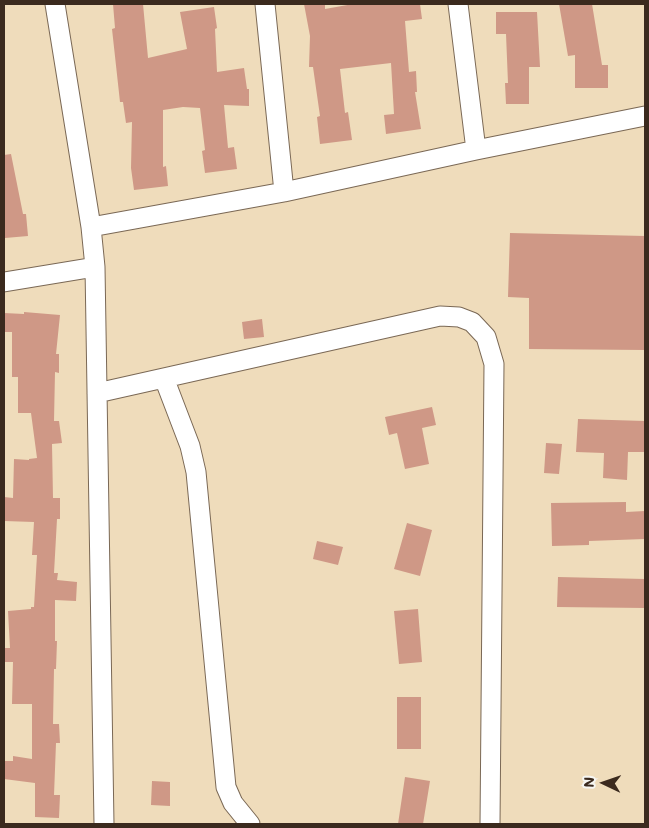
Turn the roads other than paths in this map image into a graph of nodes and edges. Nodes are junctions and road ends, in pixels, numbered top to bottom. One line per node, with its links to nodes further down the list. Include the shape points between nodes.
1 (55, 4): 7 (street)
2 (265, 4): 6 (street)
3 (458, 4): 5 (street)
4 (645, 116): 5 (street)
5 (476, 150): 6 (street)
6 (284, 192): 7 (street)
7 (91, 227): 8 (street)
8 (95, 267): 9 (street); 11 (street)
9 (4, 282)
10 (164, 378): 11 (street); 13 (street, via 190,446 196,472 226,787 233,803); 14 (street, via 440,316 459,317 472,322 486,337 494,364)
11 (98, 392): 12 (street)
12 (104, 824)
13 (250, 824)
14 (490, 824)

